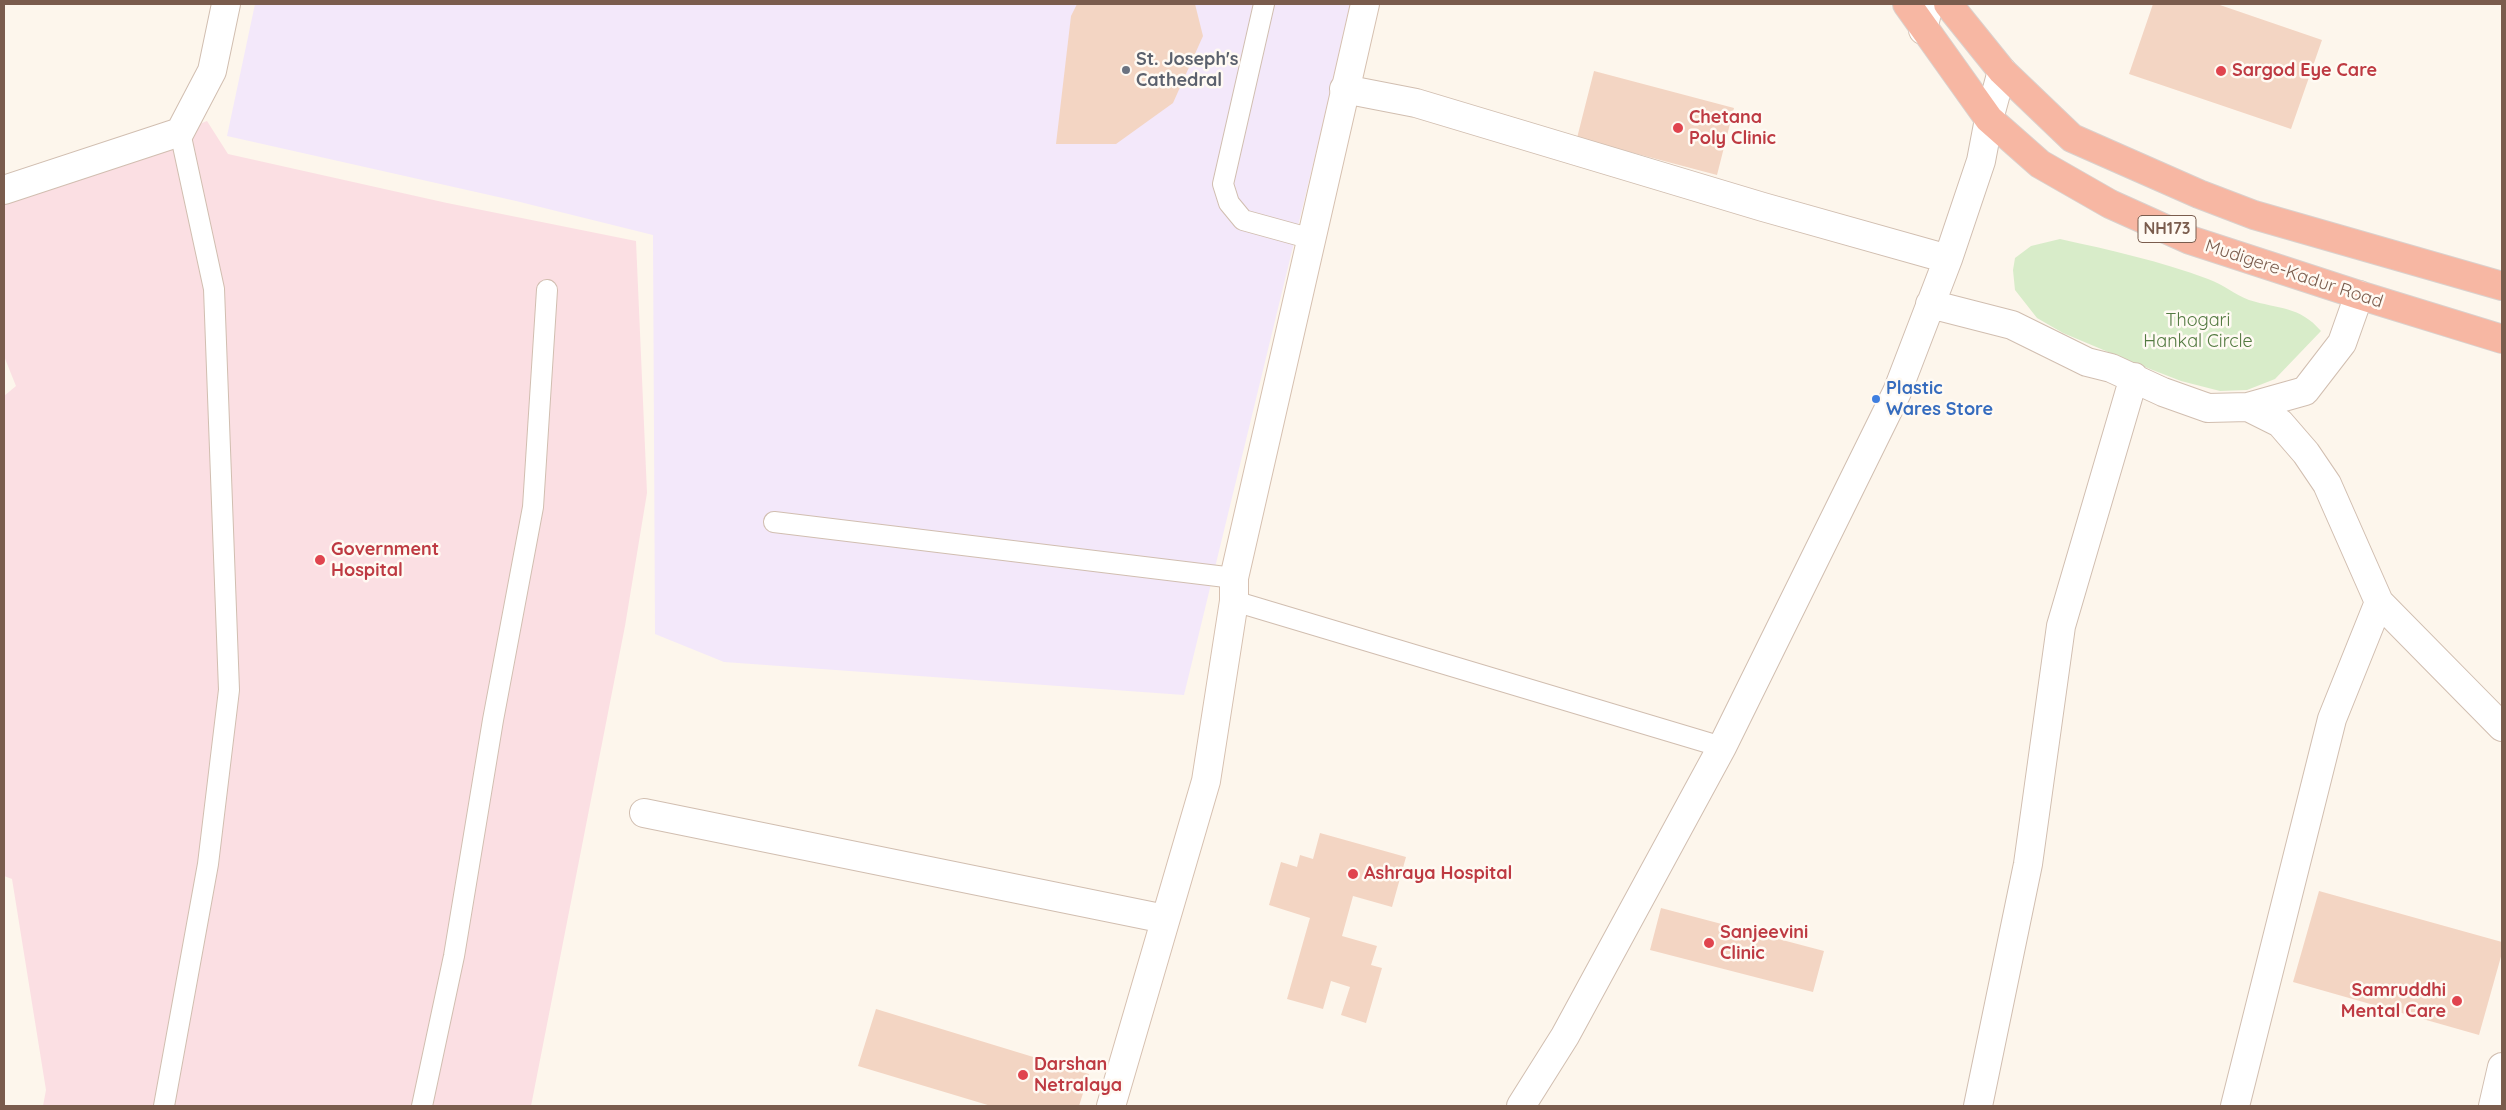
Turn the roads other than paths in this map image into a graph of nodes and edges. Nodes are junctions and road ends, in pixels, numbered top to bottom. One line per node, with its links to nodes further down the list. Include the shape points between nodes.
1 (226, 4): 11 (street, via 212,71)
2 (1264, 4): 13 (lane, via 1223,184 1229,203 1243,220)
3 (1366, 4): 9 (street)
4 (1907, 4): 7 (highway, Mudigere-Kadur Road / NH173)
5 (1929, 4): 7 (street)
6 (1948, 4): 8 (highway, NH173)
7 (1923, 30): 10 (highway, Mudigere-Kadur Road / NH173)
8 (2002, 71): 10 (street); 15 (highway, NH173, via 2072,138 2198,194 2254,214)
9 (1344, 89): 13 (street); 14 (street, via 1416,103)
10 (1989, 119): 14 (street, via 1981,161); 17 (highway, Mudigere-Kadur Road / NH173, via 2040,164 2110,204 2190,240)
11 (180, 132): 12 (street); 30 (lane, via 214,289 229,690 208,864)
12 (4, 190)
13 (1312, 239): 23 (street)
14 (1948, 259): 18 (street)
15 (2502, 286)
16 (547, 290): 31 (lane, via 533,506 492,720 454,956)
17 (2359, 295): 19 (highway, Mudigere-Kadur Road / NH173); 21 (street, via 2342,343 2305,391)
18 (1930, 304): 20 (street, via 2012,325 2087,362); 26 (street, via 1897,392)
19 (2502, 339)
20 (2134, 377): 21 (street, via 2163,392 2208,408); 34 (street, via 2061,626 2028,864)
21 (2248, 407): 24 (street, via 2280,423 2327,484)
22 (774, 522): 23 (lane)
23 (1234, 590): 26 (lane); 28 (street, via 1206,781)
24 (2379, 602): 25 (street); 35 (street, via 2332,719)
25 (2502, 727)
26 (1722, 747): 33 (street, via 1565,1036)
27 (644, 813): 28 (street)
28 (1164, 919): 32 (street)
29 (2502, 1067): 36 (street)
30 (164, 1106)
31 (422, 1106)
32 (1111, 1106)
33 (1521, 1106)
34 (1978, 1106)
35 (2235, 1106)
36 (2493, 1106)

